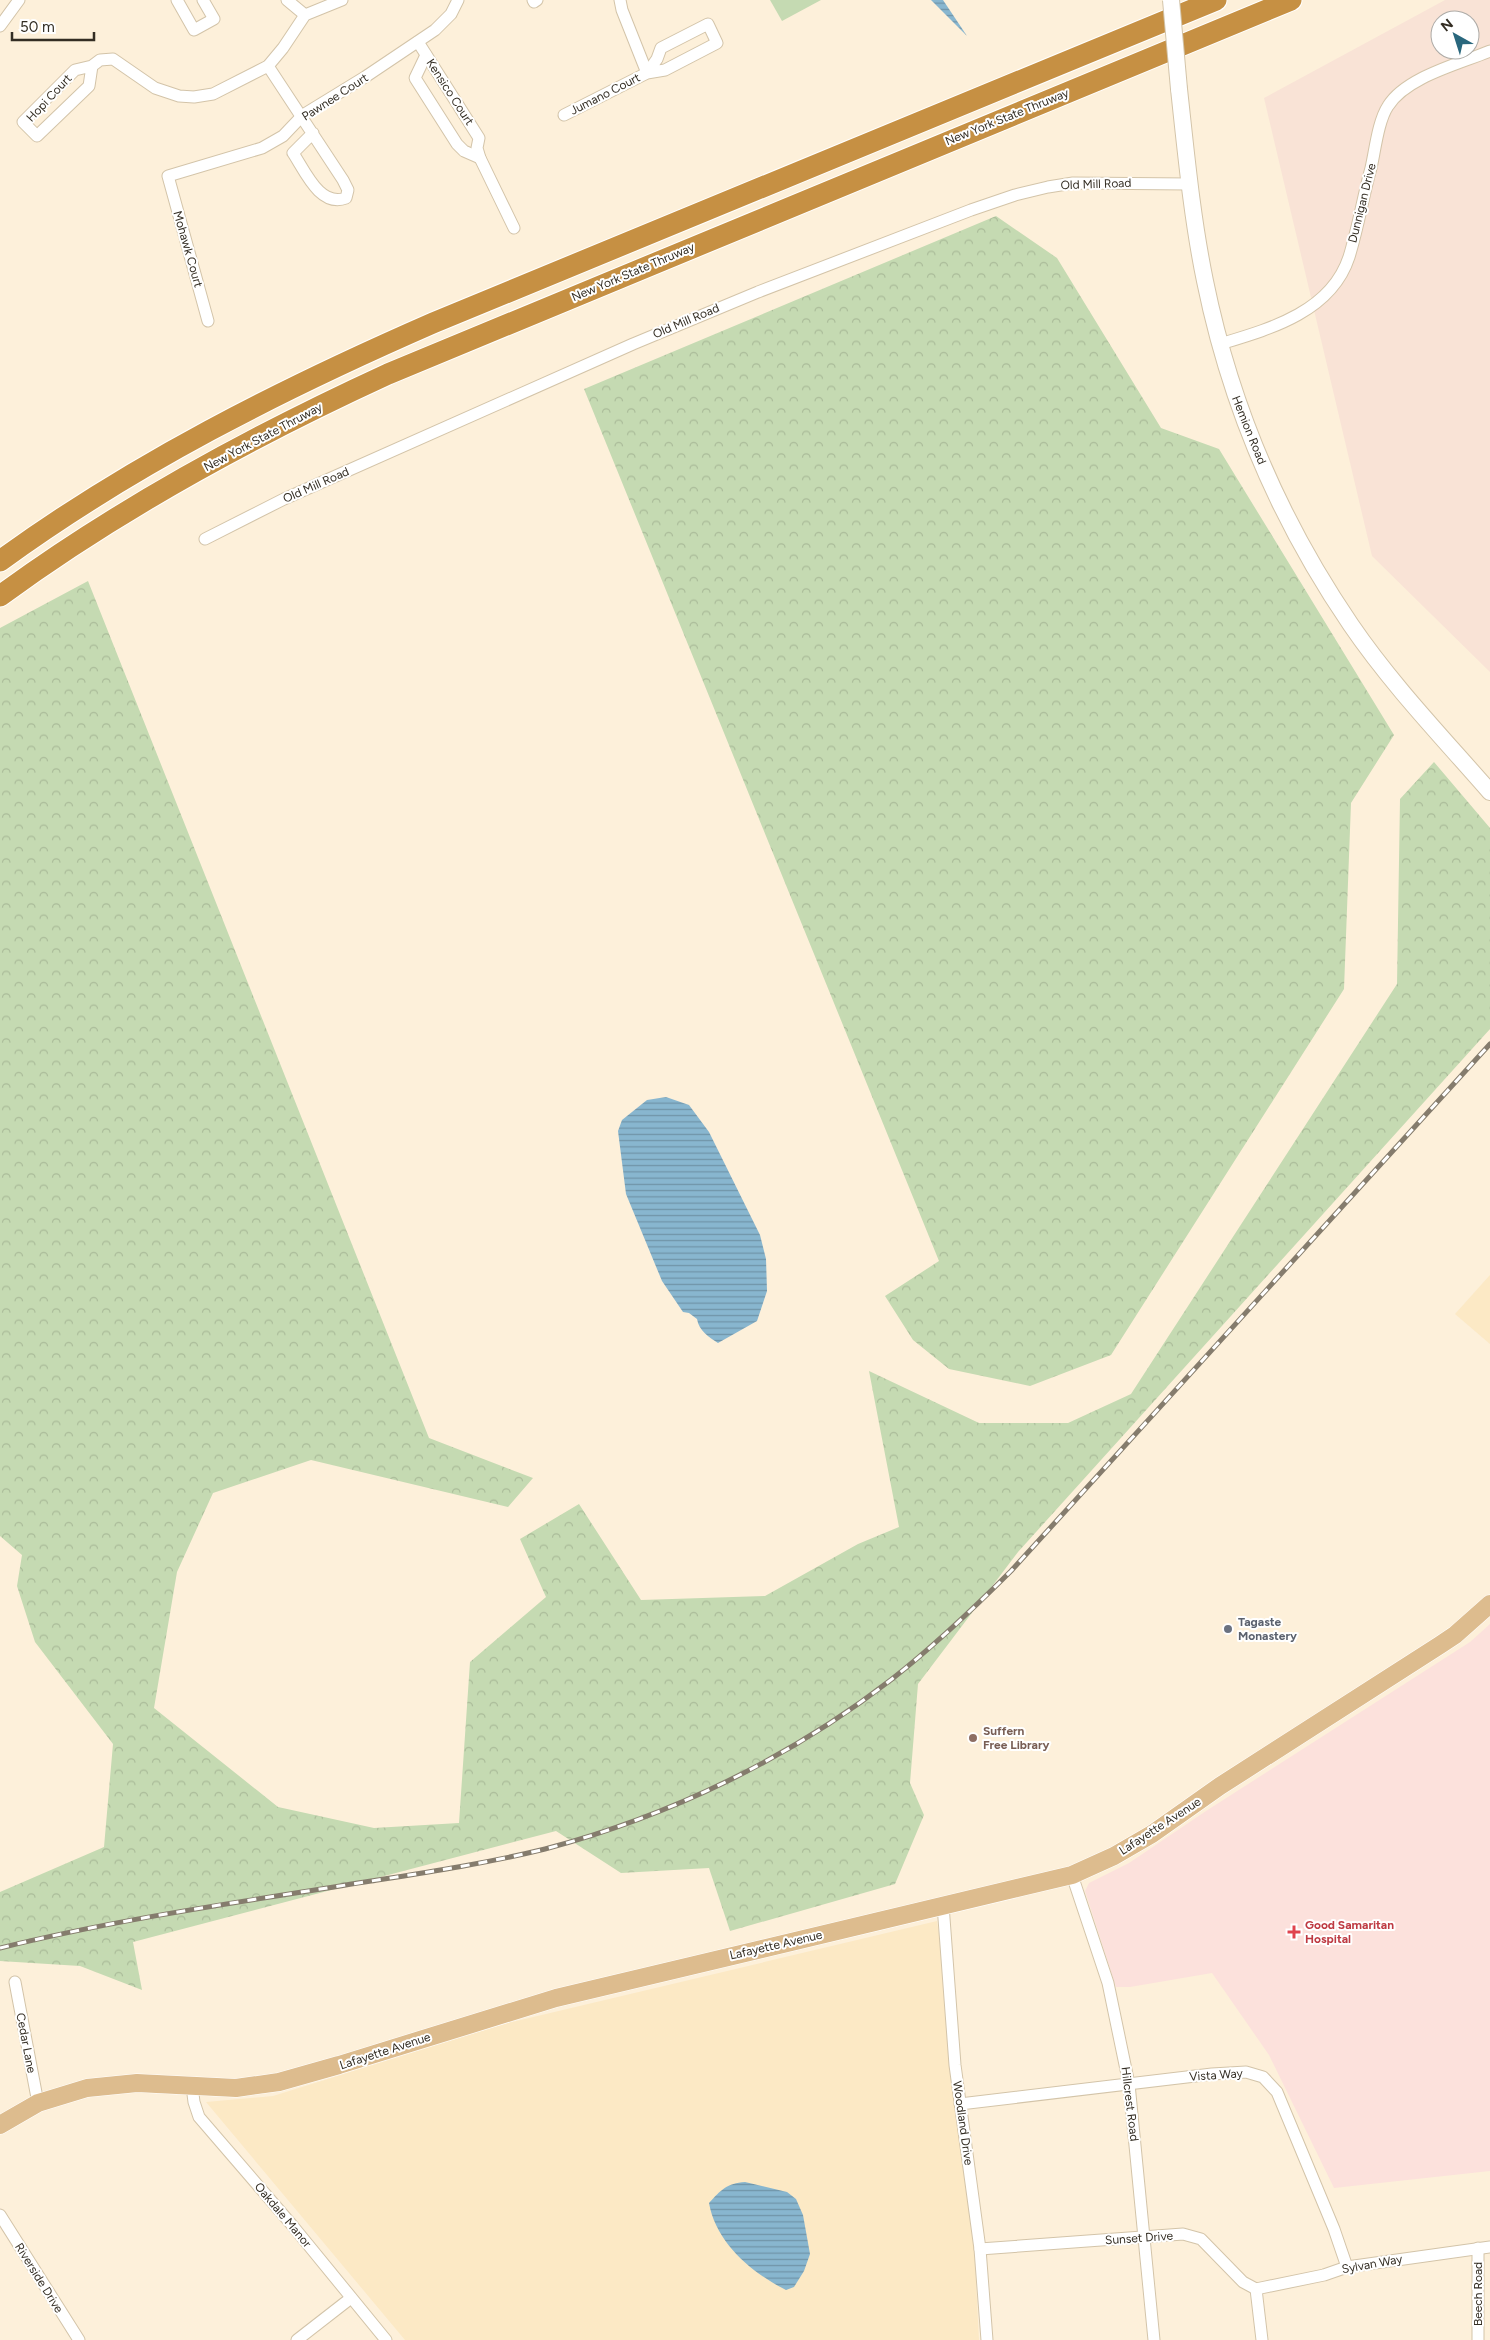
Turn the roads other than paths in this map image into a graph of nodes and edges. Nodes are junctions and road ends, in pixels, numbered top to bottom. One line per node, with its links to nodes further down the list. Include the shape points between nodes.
1 (18, 0): 14 (street)
2 (177, 0): 3 (street, via 194,30 214,19)
3 (203, 0)
4 (288, 0): 13 (street)
5 (342, 0): 13 (street)
6 (458, 0): 15 (street, Pawnee Court, via 451,14)
7 (533, 0): 8 (street)
8 (537, 0)
9 (620, 0): 20 (street)
10 (1171, 0): 26 (street, Hemion Road, bridge)
11 (1216, 0): 31 (highway, via 320,373 160,459)
12 (1291, 0): 32 (highway, New York State Thruway, via 372,381 280,426 175,484)
13 (304, 14): 19 (street)
14 (0, 26)
15 (418, 42): 17 (street, Kensico Court); 22 (street, Pawnee Court)
16 (1490, 51): 29 (street, Dunnigan Drive, via 1423,78 1388,106 1349,258 1337,281 1316,304 1262,331)
17 (426, 55): 24 (street, Kensico Court, via 479,138); 24 (street, Kensico Court, via 415,78 457,144)
18 (92, 66): 18 (street, Hopi Court, via 89,86 38,136 23,122 75,70); 19 (street, Hopi Court, via 100,60 114,59 156,88 194,97 212,94)
19 (268, 66): 22 (street)
20 (647, 73): 20 (street, Jumano Court, via 661,48 708,24 717,43 664,70); 21 (street, Jumano Court)
21 (564, 114)
22 (303, 116): 23 (street); 25 (street, Pawnee Court, via 283,136 262,148)
23 (314, 133): 23 (street, via 293,153 321,194 334,200 346,198 348,190)
24 (480, 158): 27 (street, Kensico Court)
25 (168, 176): 28 (street, Mohawk Court)
26 (1189, 184): 29 (street, Hemion Road, via 1205,282); 30 (street, Old Mill Road, via 1073,183 1015,195 971,210 633,344 284,499)
27 (514, 228)
28 (208, 321)
29 (1220, 344): 33 (street, Hemion Road, via 1256,451 1322,580 1387,673)
30 (205, 538)
31 (0, 561)
32 (0, 596)
33 (1490, 792)
34 (1490, 1604): 35 (main road, Lafayette Avenue, via 1440,1645 1220,1786 1152,1834)
35 (1072, 1875): 36 (main road, Lafayette Avenue); 38 (street, Hillcrest Road, via 1108,1983)
36 (944, 1906): 39 (main road, Lafayette Avenue, via 556,1998 279,2082 236,2088); 41 (street, Woodland Drive)
37 (15, 1982): 40 (street, Cedar Lane)
38 (1129, 2084): 41 (street, Vista Way); 44 (street, Hillcrest Road); 47 (street, Vista Way, via 1246,2072 1263,2077 1277,2092)
39 (192, 2086): 40 (main road, Lafayette Avenue, via 137,2083 87,2088); 49 (street, Oakdale Manor, via 200,2117)
40 (38, 2103): 42 (main road, Lafayette Avenue)
41 (960, 2104): 46 (street, Woodland Drive)
42 (0, 2125)
43 (0, 2215): 50 (street, Riverside Drive)
44 (1144, 2237): 46 (street, Sunset Drive); 48 (street, Sunset Drive, via 1183,2234 1201,2239 1243,2282); 54 (street, Hillcrest Road)
45 (1484, 2247): 47 (street, Sylvan Way); 56 (street, Beech Road)
46 (980, 2249): 53 (street, Woodland Drive)
47 (1347, 2267): 48 (street, Sylvan Way)
48 (1256, 2289): 55 (street)
49 (351, 2298): 51 (street); 52 (street, Oakdale Manor)
50 (79, 2340)
51 (297, 2340)
52 (386, 2340)
53 (987, 2340)
54 (1154, 2340)
55 (1262, 2340)
56 (1478, 2340)

